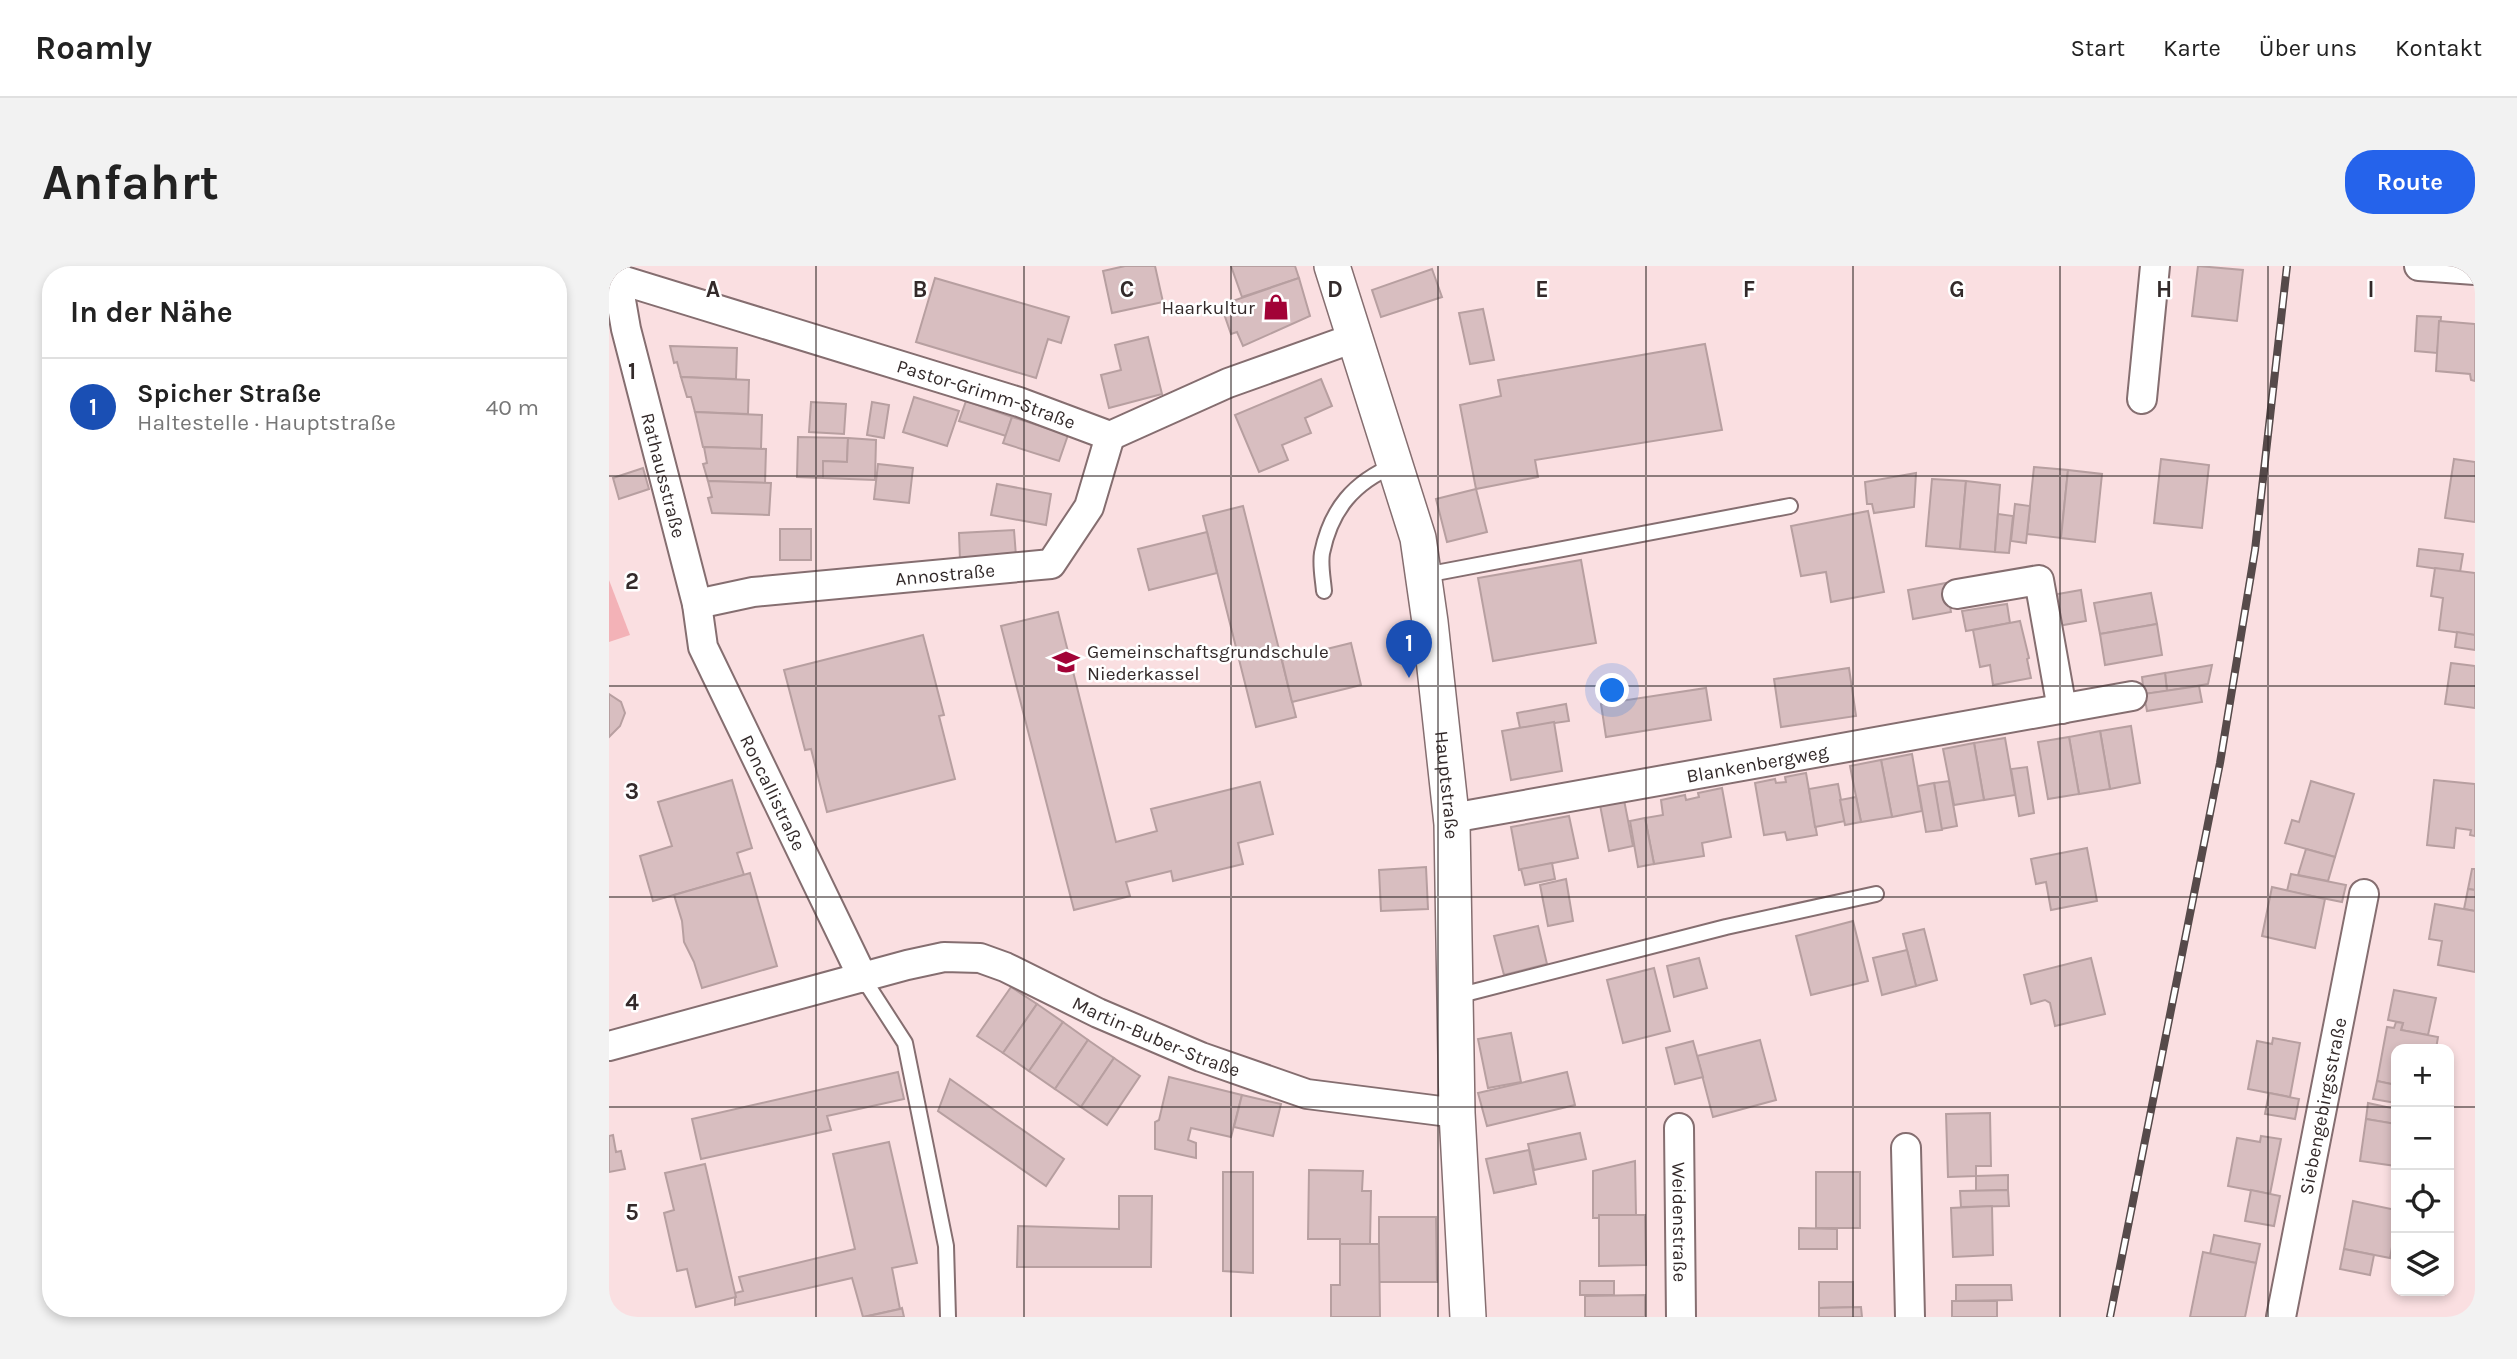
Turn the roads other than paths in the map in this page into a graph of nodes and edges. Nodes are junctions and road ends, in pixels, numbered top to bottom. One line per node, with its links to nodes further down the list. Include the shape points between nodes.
1 (1332, 266): 6 (street, Hauptstraße)
2 (2155, 266): 7 (street)
3 (2419, 267): 4 (street)
4 (2475, 270)
5 (614, 276): 8 (street, Pastor-Grimm-Straße, via 1019,402); 14 (street, Rathausstraße)
6 (1354, 338): 8 (street, via 1228,383); 9 (street, Hauptstraße)
7 (2142, 399)
8 (1110, 436): 14 (street, Annostraße, via 1089,508 1051,564 753,592)
9 (1395, 465): 11 (street, Hauptstraße, via 1419,538); 12 (lane, via 1349,493 1334,515 1321,555)
10 (1790, 506): 11 (lane)
11 (1423, 575): 17 (street, Hauptstraße)
12 (1324, 591)
13 (1957, 594): 16 (street, via 2039,580)
14 (697, 604): 20 (street, Roncallistraße, via 703,647)
15 (2132, 696): 16 (street, Blankenbergweg)
16 (2061, 709): 17 (street, Blankenbergweg)
17 (1452, 818): 21 (street, Hauptstraße)
18 (1876, 894): 21 (lane)
19 (2364, 894): 30 (street, Siebengebirgsstraße)
20 (863, 978): 22 (street); 23 (street, Martin-Buber-Straße, via 944,957 980,958 1201,1057 1307,1094); 26 (lane, Roncallistraße, via 905,1043 946,1246)
21 (1455, 996): 23 (street, Hauptstraße)
22 (609, 1046)
23 (1457, 1113): 27 (street, Hauptstraße)
24 (1679, 1128): 28 (street, Weidenstraße)
25 (1906, 1148): 29 (street)
26 (948, 1317)
27 (1468, 1317)
28 (1681, 1317)
29 (1910, 1317)
30 (2281, 1317)

